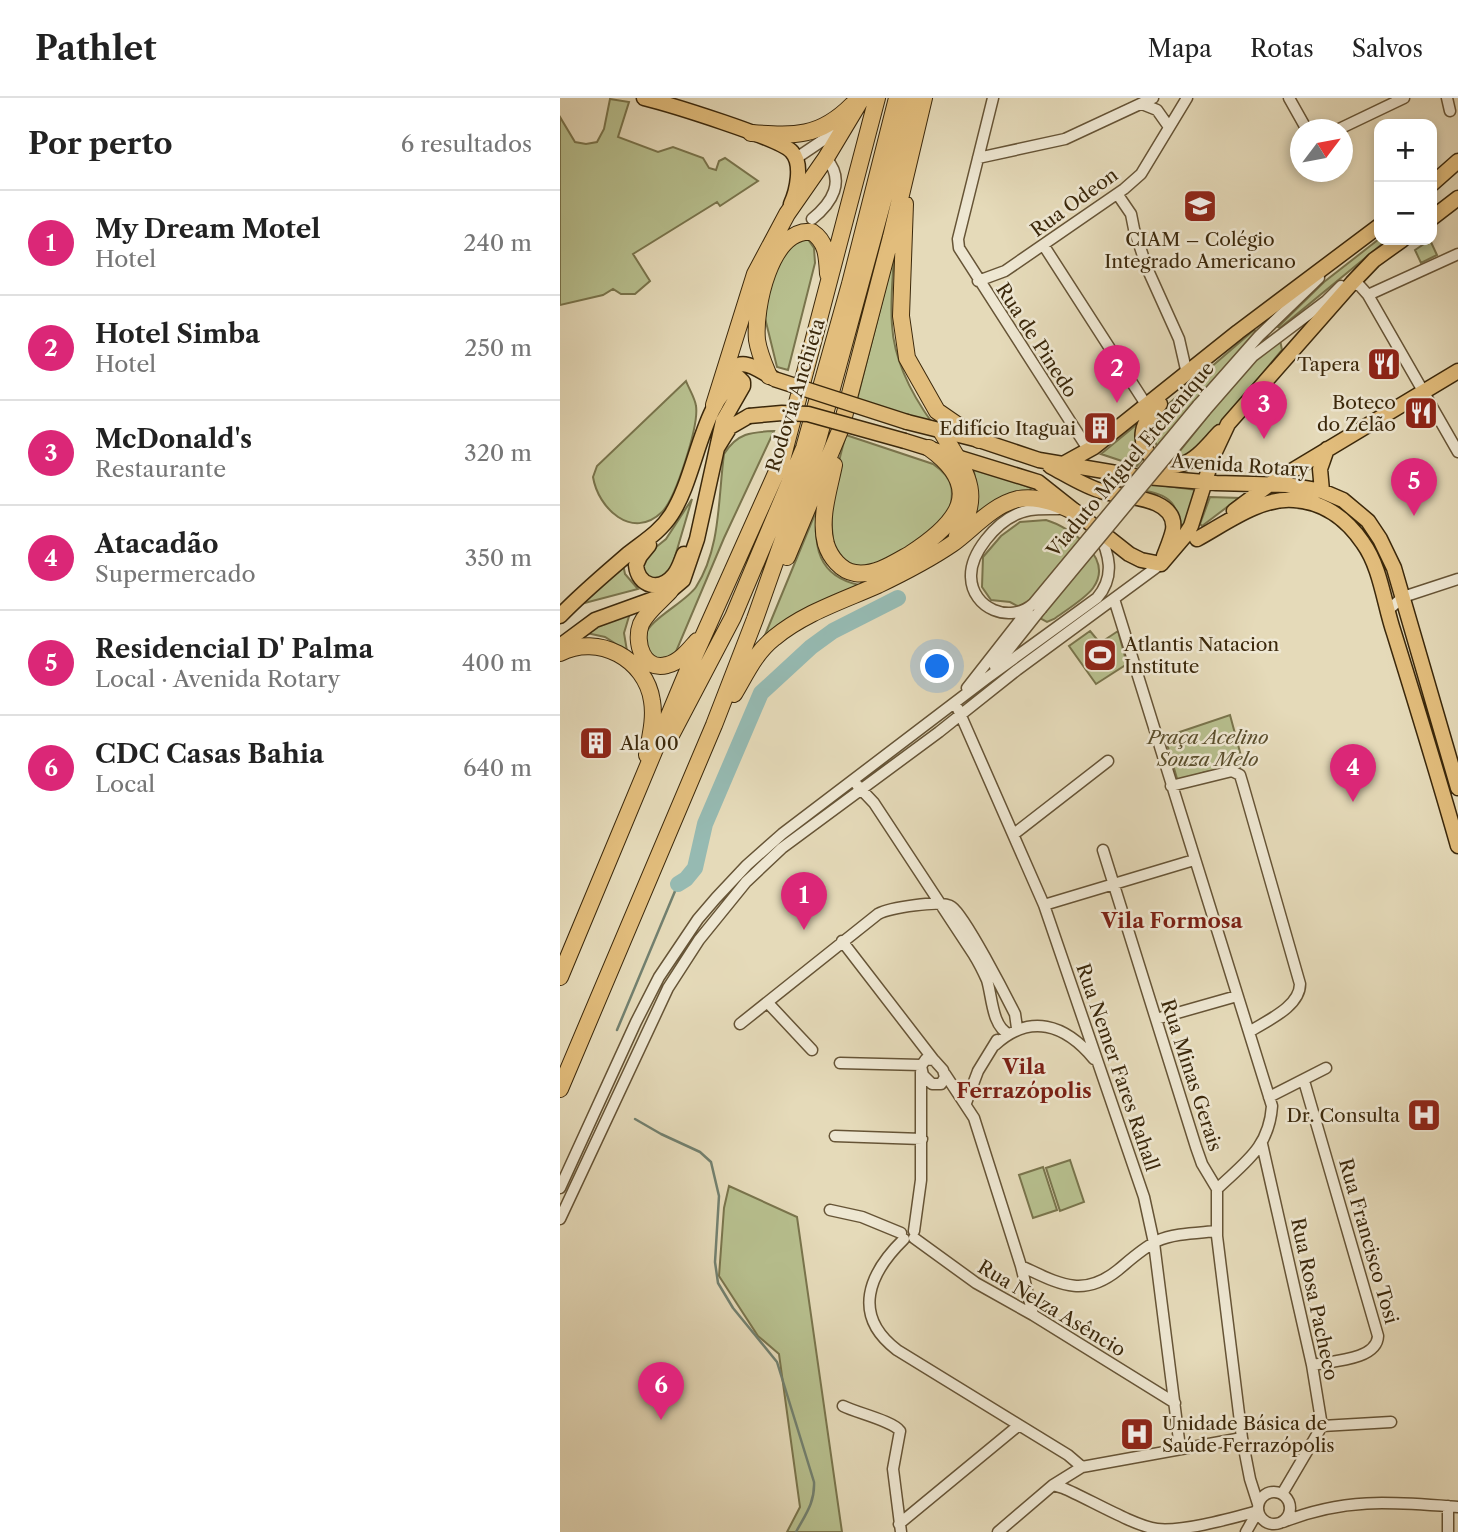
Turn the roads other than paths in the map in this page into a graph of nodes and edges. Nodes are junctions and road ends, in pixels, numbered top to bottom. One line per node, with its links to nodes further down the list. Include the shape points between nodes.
1 (644, 98): 19 (main road)
2 (860, 98): 17 (highway); 19 (highway, via 836,119 811,131 794,136)
3 (877, 98): 41 (highway, Rodovia Anchieta)
4 (897, 98): 87 (highway, Rodovia Anchieta, via 804,448 733,617 680,721)
5 (911, 98): 79 (highway, Rodovia Anchieta, via 818,440)
6 (924, 98): 24 (highway, Rodovia Anchieta)
7 (993, 98): 21 (street, Rua de Pinedo)
8 (1153, 98): 13 (street)
9 (1187, 98): 18 (street, Rua Odeon)
10 (1289, 98): 15 (street)
11 (1404, 98): 16 (street)
12 (1447, 98): 14 (street)
13 (1142, 104): 18 (street, via 1157,110); 21 (street, via 1065,139)
14 (1450, 111)
15 (1301, 119)
16 (1353, 122)
17 (846, 125): 20 (highway); 23 (street)
18 (1169, 127): 28 (street, Rua Odeon, via 1141,174)
19 (751, 133): 23 (main road, via 789,149)
20 (826, 158): 30 (highway); 32 (street, via 835,172 835,189 828,204)
21 (978, 158): 39 (street, Rua de Pinedo, via 958,239 958,248)
22 (1458, 161): 26 (main road)
23 (796, 164): 30 (main road)
24 (907, 167): 52 (highway, Rodovia Anchieta); 53 (highway, via 901,316 907,358 937,411)
25 (1458, 177): 27 (main road)
26 (1437, 179)
27 (1437, 180)
28 (1118, 194): 35 (street, Rua Odeon); 44 (street, via 1131,214 1147,268 1179,339)
29 (1458, 198): 31 (main road)
30 (787, 214): 47 (highway, via 755,274)
31 (1437, 214)
32 (812, 219)
33 (1374, 230): 36 (main road)
34 (1395, 245): 38 (main road)
35 (1044, 246): 39 (street, Rua Odeon); 48 (street)
36 (1347, 252): 44 (main road); 49 (street, Viaduto Miguel Etchenique, via 1259,336)
37 (1458, 254): 42 (street)
38 (1370, 264): 40 (main road); 49 (street, Viaduto Miguel Etchenique, via 1268,342)
39 (978, 281): 54 (street, Rua de Pinedo, via 1086,446)
40 (1352, 283): 42 (street); 50 (main road)
41 (828, 287): 45 (highway, via 826,253 816,234 800,234 781,248 757,309 758,347); 80 (highway, Rodovia Anchieta, via 782,460)
42 (1368, 295): 46 (street)
43 (1458, 370): 46 (main road)
44 (1187, 374): 48 (main road); 50 (main road, via 1146,422 1143,441 1148,454 1163,464 1182,464)
45 (772, 377): 47 (main road, Avenida Rotary, via 740,364 730,372); 51 (main road, Avenida Rotary, bridge)
46 (1424, 391): 57 (main road); 58 (street)
47 (718, 400): 55 (main road, via 734,381 742,379 743,386 720,428); 67 (main road, via 685,489)
48 (1147, 406): 54 (main road)
49 (1201, 408): 76 (street, Viaduto Miguel Etchenique, bridge)
50 (1228, 424): 62 (main road)
51 (941, 431): 53 (main road, Avenida Rotary); 59 (highway)
52 (839, 433): 56 (highway, via 824,529 830,553 853,573 872,572 898,561 939,534 952,518 960,484 948,464); 79 (highway, Rodovia Anchieta)
53 (979, 440): 60 (main road, Avenida Rotary)
54 (1094, 447): 61 (main road)
55 (717, 448): 56 (main road, bridge, via 730,426 749,416 782,413 808,414); 68 (main road)
56 (929, 448): 59 (main road)
57 (1327, 449): 63 (main road); 64 (main road, via 1320,469)
58 (1458, 452)
59 (955, 455): 65 (main road, via 1038,482); 70 (highway, via 970,484 971,500)
60 (1039, 460): 61 (main road, Avenida Rotary); 71 (main road, via 1090,487 1166,509 1173,529)
61 (1064, 464): 62 (main road, Avenida Rotary)
62 (1205, 482): 63 (main road, Avenida Rotary); 71 (main road, via 1191,526)
63 (1270, 484): 64 (main road, Avenida Rotary); 69 (main road)
64 (1322, 491): 74 (main road, Avenida Rotary, via 1343,500 1368,521)
65 (1076, 513): 66 (main road); 70 (highway, via 1045,500 1014,500); 76 (street, via 1025,511 1009,517 987,539 974,561 973,588 990,609 1011,614)
66 (1097, 527): 71 (main road, via 1129,554); 83 (street, via 1110,562 1102,591)
67 (660, 529): 68 (main road, via 636,565 649,585 671,579); 78 (main road)
68 (697, 539): 73 (main road, via 685,577)
69 (1196, 539): 71 (main road); 77 (main road, Avenida Rotary, via 1266,503 1294,500 1318,505 1347,522 1364,544)
70 (952, 544): 86 (highway, via 775,637 754,658)
71 (1161, 564): 75 (street)
72 (1458, 579): 74 (street)
73 (670, 591): 80 (highway, via 641,625 638,642 644,656 658,666 669,665); 81 (main road, via 595,620)
74 (1403, 597): 77 (street); 92 (main road, Avenida Rotary)
75 (1114, 599): 85 (street); 90 (street)
76 (1036, 605): 83 (street, Viaduto Miguel Etchenique); 84 (street, Viaduto Miguel Etchenique)
77 (1388, 611): 95 (main road, Avenida Rotary)
78 (560, 616)
79 (755, 620): 86 (highway, Rodovia Anchieta)
80 (704, 633): 87 (highway, Rodovia Anchieta)
81 (560, 646)
82 (560, 653): 91 (highway, via 581,646 605,648 630,661 646,681 653,714)
83 (987, 678): 84 (street); 85 (street)
84 (956, 703): 85 (street, Rua Nemer Fares Rahall); 89 (street)
85 (961, 715): 93 (street); 94 (street, Rua Nemer Fares Rahall)
86 (714, 725): 120 (highway, Rodovia Anchieta)
87 (652, 761): 91 (highway, Rodovia Anchieta)
88 (1108, 761): 94 (street)
89 (852, 781): 93 (street); 127 (street, via 763,850 698,919 660,975)
90 (1171, 786): 97 (street); 112 (street, via 1233,771 1240,775 1300,984 1290,1005)
91 (640, 788): 104 (highway, Rodovia Anchieta)
92 (1458, 788)
93 (862, 789): 99 (street); 130 (street, via 766,861 699,940 653,1018)
94 (1014, 834): 100 (street, Rua Nemer Fares Rahall)
95 (1458, 846)
96 (1103, 850): 98 (street, Rua Minas Gerais)
97 (1195, 860): 98 (street); 105 (street)
98 (1114, 884): 100 (street); 107 (street, Rua Minas Gerais)
99 (942, 904): 101 (street); 102 (street); 110 (street, via 955,909 1015,1014)
100 (1044, 905): 108 (street, Rua Nemer Fares Rahall)
101 (912, 907): 102 (street); 103 (street, via 883,912)
102 (949, 915): 110 (street, via 983,971)
103 (842, 941): 106 (street); 116 (street, via 916,1040)
104 (560, 977)
105 (1237, 996): 107 (street); 112 (street)
106 (768, 1003): 109 (street); 113 (street)
107 (1156, 1018): 128 (street, Rua Minas Gerais, via 1199,1156)
108 (1083, 1022): 111 (street, via 1077,1029); 114 (street, Rua Nemer Fares Rahall)
109 (740, 1024)
110 (1009, 1030): 111 (street, via 1042,1026); 122 (street)
111 (1062, 1032): 114 (street)
112 (1249, 1032): 121 (street)
113 (811, 1050)
114 (1097, 1062): 133 (street, Rua Nemer Fares Rahall, via 1144,1197)
115 (840, 1063): 116 (street)
116 (924, 1064): 118 (street); 118 (street, via 928,1081); 123 (street)
117 (1326, 1069): 119 (street)
118 (941, 1081): 122 (street); 123 (street)
119 (1304, 1081): 121 (street); 136 (street, Rua Francisco Tosi, via 1378,1336 1367,1353)
120 (560, 1089)
121 (1269, 1097): 126 (street, via 1271,1119)
122 (962, 1099): 134 (street, via 977,1127)
123 (922, 1100): 125 (street)
124 (835, 1136): 125 (street)
125 (922, 1139): 132 (street, via 917,1208)
126 (1262, 1144): 128 (street); 136 (street, Rua Rosa Pacheco)
127 (560, 1188)
128 (1217, 1189): 131 (street, Rua Minas Gerais)
129 (830, 1210): 132 (street, Rua Nelza Asêncio)
130 (560, 1219)
131 (1217, 1231): 133 (street); 142 (street, Rua Minas Gerais)
132 (908, 1234): 135 (street, Rua Nelza Asêncio, via 976,1283); 140 (street, via 883,1261 873,1280 870,1302 877,1329 897,1350)
133 (1154, 1243): 134 (street, via 1089,1286 1058,1282); 137 (street, Rua Nemer Fares Rahall)
134 (1021, 1266): 135 (street)
135 (1033, 1315): 137 (street, Rua Nelza Asêncio)
136 (1312, 1365): 141 (street, Rua Rosa Pacheco)
137 (1175, 1403): 143 (street, Rua Nemer Fares Rahall)
138 (843, 1406): 157 (street, via 892,1423 900,1431 893,1469)
139 (1391, 1422): 141 (street)
140 (1019, 1425): 144 (street); 157 (street)
141 (1322, 1426): 150 (street)
142 (1242, 1438): 143 (street); 147 (street, Rua Minas Gerais)
143 (1180, 1448): 145 (street)
144 (1063, 1452): 145 (street); 146 (street)
145 (1082, 1466): 146 (street)
146 (1070, 1473): 148 (street); 151 (street, via 1074,1485)
147 (1250, 1479): 149 (street); 153 (street, Rua Minas Gerais)
148 (1053, 1485): 151 (street); 158 (street)
149 (1269, 1493): 150 (street); 153 (street)
150 (1286, 1498): 154 (street); 156 (street, via 1289,1516)
151 (1089, 1500): 155 (street, via 1154,1528)
152 (1453, 1507): 154 (street, via 1350,1503); 161 (street)
153 (1257, 1511): 155 (street); 156 (street, via 1266,1523); 159 (street); 160 (street, Rua Minas Gerais)
154 (1308, 1512): 156 (street)
155 (1237, 1518): 159 (street)
156 (1281, 1523): 160 (street)
157 (900, 1528)
158 (1004, 1530)
159 (1247, 1530)
160 (1260, 1532)
161 (1448, 1532)

